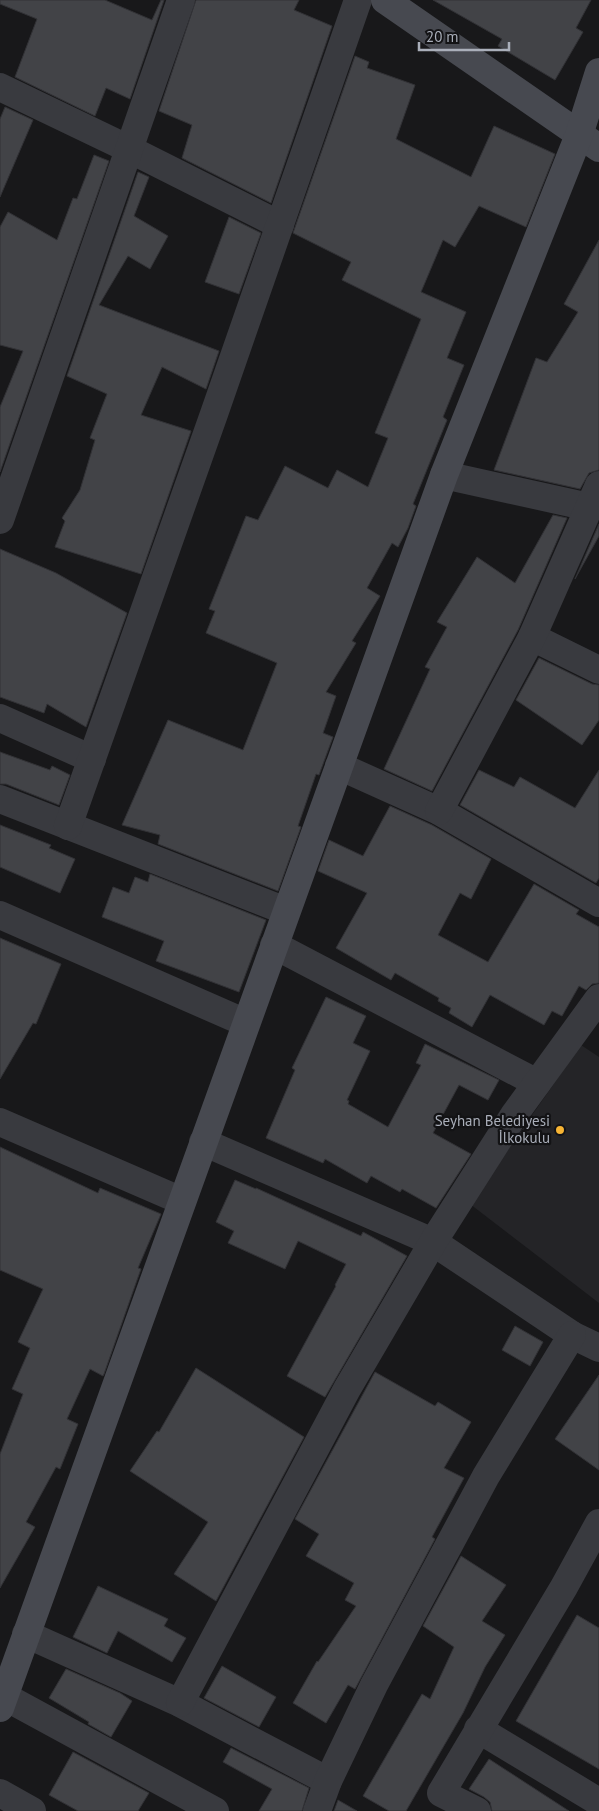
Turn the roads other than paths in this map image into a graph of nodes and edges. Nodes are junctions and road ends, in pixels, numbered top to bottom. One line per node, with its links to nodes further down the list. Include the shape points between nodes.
1 (181, 0): 7 (street)
2 (358, 0): 8 (street)
3 (385, 0): 6 (main road)
4 (599, 72): 6 (main road)
5 (0, 88): 7 (street)
6 (589, 141): 9 (main road)
7 (129, 149): 8 (street); 11 (street)
8 (280, 225): 15 (street)
9 (444, 475): 10 (street); 16 (main road)
10 (594, 496): 12 (street)
11 (0, 520)
12 (532, 637): 13 (street); 18 (street)
13 (599, 670)
14 (0, 718): 15 (street)
15 (92, 759): 19 (street)
16 (338, 766): 18 (street); 21 (main road)
17 (0, 798): 19 (street)
18 (440, 811): 20 (street)
19 (68, 826): 21 (street)
20 (599, 904)
21 (286, 910): 23 (main road)
22 (0, 915): 25 (street)
23 (274, 945): 25 (main road); 26 (street)
24 (599, 998): 26 (street)
25 (246, 1023): 28 (main road)
26 (537, 1084): 30 (street)
27 (0, 1122): 29 (street)
28 (203, 1142): 29 (main road); 30 (street)
29 (182, 1201): 34 (main road)
30 (433, 1242): 31 (street); 36 (street, via 347,1389)
31 (572, 1335): 32 (street); 38 (street, via 486,1476 374,1685)
32 (599, 1348)
33 (599, 1523): 37 (street)
34 (26, 1634): 35 (main road); 36 (street)
35 (1, 1699): 42 (street)
36 (180, 1703): 38 (street)
37 (478, 1729): 40 (street); 44 (street, via 441,1793)
38 (328, 1782): 43 (street)
39 (0, 1793): 41 (street)
40 (599, 1802)
41 (32, 1811)
42 (215, 1811)
43 (317, 1811)
44 (477, 1811)

